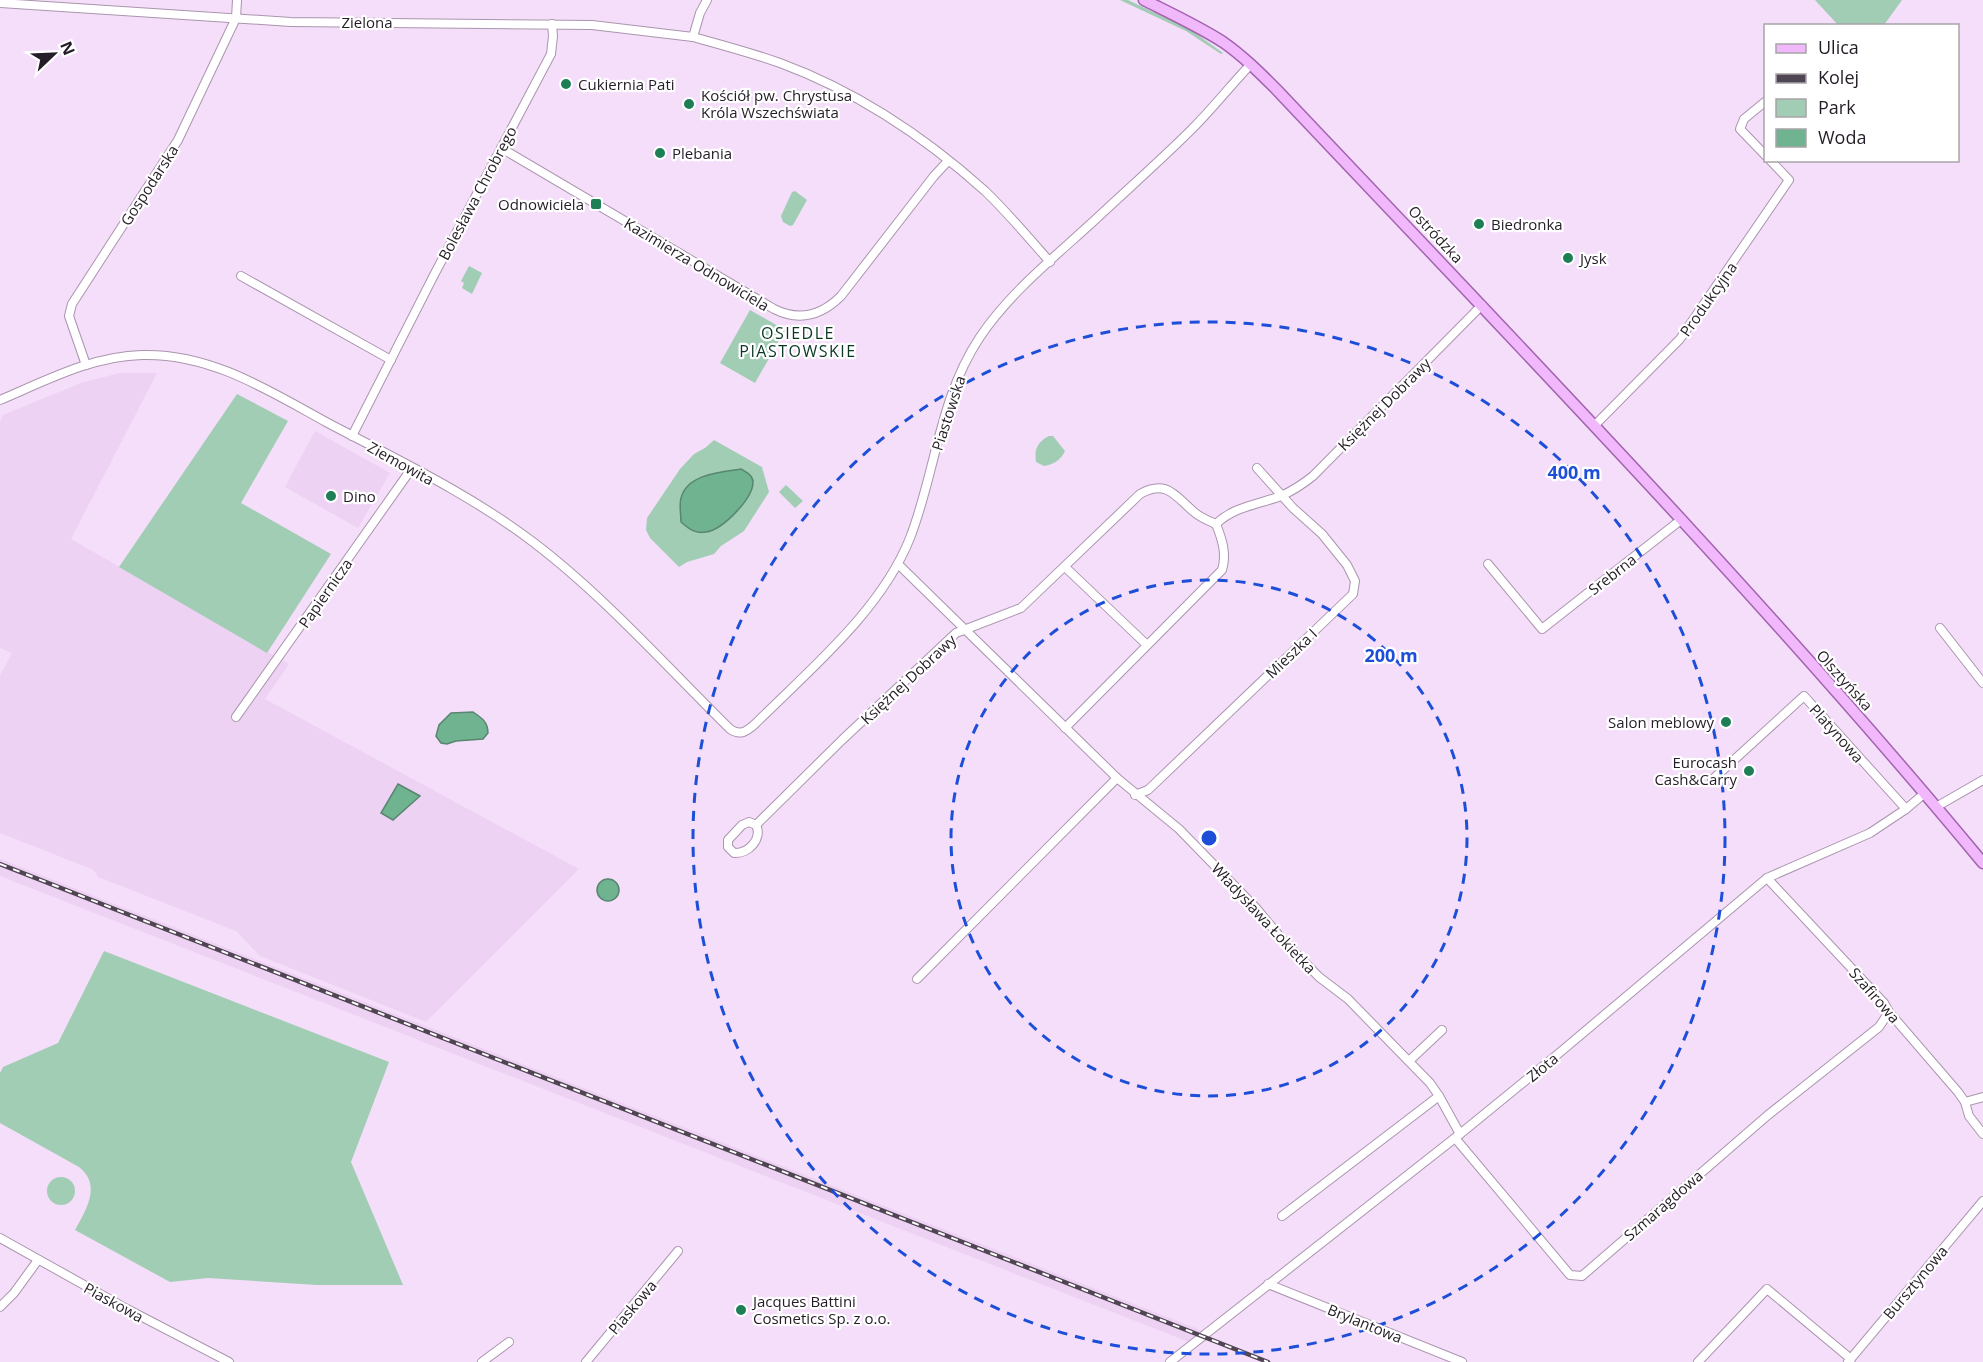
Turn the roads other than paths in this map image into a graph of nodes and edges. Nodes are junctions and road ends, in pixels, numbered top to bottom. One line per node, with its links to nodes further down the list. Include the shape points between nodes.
1 (237, 0): 5 (street, Gospodarska)
2 (707, 0): 7 (street)
3 (1144, 0): 8 (main road, Ostródzka, via 1208,32)
4 (0, 3): 5 (street, Zielona)
5 (236, 18): 6 (street, Zielona); 18 (street, Gospodarska, via 178,140 72,304 69,316)
6 (552, 24): 7 (street, Zielona, via 626,27); 10 (street, Bolesława Chrobrego, via 552,50)
7 (693, 37): 12 (street, Zielona, via 810,75 895,122)
8 (1251, 64): 14 (street, Piastowska, via 1193,127); 16 (main road, Ostródzka)
9 (1764, 102): 11 (street, via 1744,119 1740,129)
10 (501, 148): 12 (street, Kazimierza Odnowiciela, via 765,304 795,316 817,313 841,296); 17 (street, Bolesława Chrobrego)
11 (1764, 154)
12 (948, 161): 14 (street, Zielona, via 986,192)
13 (1772, 162): 20 (street, Produkcyjna, via 1789,180 1680,339)
14 (1050, 262): 27 (street, Piastowska, via 1010,301 967,358 944,416 919,515)
15 (241, 276): 17 (street)
16 (1482, 305): 20 (main road, Ostródzka); 24 (street, Księżnej Dobrawy, via 1313,476)
17 (391, 360): 21 (street, Bolesława Chrobrego)
18 (86, 365): 19 (street, Ziemowita); 21 (street, Ziemowita, via 140,355 202,362 249,381)
19 (0, 400)
20 (1594, 426): 25 (main road, Ostródzka)
21 (352, 436): 22 (street, Ziemowita)
22 (412, 468): 34 (street, Papiernicza); 36 (street, Ziemowita, via 505,522 563,566)
23 (1257, 468): 24 (street)
24 (1281, 495): 26 (street, Księżnej Dobrawy, via 1232,511); 41 (street, Mieszka I, via 1322,534 1347,565 1355,581 1353,594 1148,790)
25 (1682, 519): 28 (street, Srebrna, via 1542,629); 40 (main road, Olsztyńska)
26 (1216, 524): 29 (street, Księżnej Dobrawy, via 1196,514 1168,489 1148,489); 32 (street, via 1223,544 1222,570)
27 (898, 564): 31 (street, Władysława Łokietka); 36 (street, Piastowska, via 864,612 832,647 750,729)
28 (1488, 564)
29 (1065, 567): 31 (street, Księżnej Dobrawy, via 1021,608); 32 (street)
30 (1940, 628): 33 (street)
31 (964, 629): 35 (street, Władysława Łokietka); 44 (street, Księżnej Dobrawy, via 948,639)
32 (1147, 645): 35 (street)
33 (1983, 683)
34 (236, 717)
35 (1065, 728): 37 (street, Władysława Łokietka)
36 (737, 734)
37 (1117, 778): 41 (street, Władysława Łokietka); 47 (street)
38 (1712, 780): 43 (street, Platynowa, via 1804,696)
39 (1983, 780): 42 (street)
40 (1925, 793): 42 (main road, Olsztyńska); 43 (street, Złota)
41 (1135, 795): 50 (street, Władysława Łokietka, via 1179,829 1319,977 1348,999)
42 (1936, 807): 45 (main road, Olsztyńska)
43 (1906, 809): 46 (street, Złota, via 1870,833)
44 (756, 825)
45 (1983, 863)
46 (1767, 878): 48 (street, Szafirowa); 55 (street, Złota)
47 (917, 979)
48 (1889, 1012): 53 (street, Szafirowa); 55 (street, Szmaragdowa, via 1879,1027 1768,1115 1582,1276 1570,1275)
49 (1442, 1030): 50 (street)
50 (1408, 1061): 51 (street, Władysława Łokietka)
51 (1439, 1096): 55 (street, Władysława Łokietka); 57 (street)
52 (1983, 1096): 53 (street)
53 (1965, 1102): 54 (street, Szafirowa, via 1969,1116)
54 (1983, 1134)
55 (1457, 1136): 61 (street, Złota)
56 (1983, 1202): 63 (street, Bursztynowa)
57 (1282, 1216)
58 (0, 1238): 60 (street, Piaskowa)
59 (678, 1251): 67 (street, Piaskowa)
60 (38, 1260): 62 (street); 64 (street, Piaskowa)
61 (1268, 1284): 68 (street, Złota); 69 (street, Brylantowa)
62 (0, 1307)
63 (1849, 1361): 70 (street, via 1767,1289)
64 (229, 1362)
65 (482, 1362): 66 (street, via 509,1342)
66 (494, 1362)
67 (586, 1362)
68 (1170, 1362)
69 (1462, 1362)
70 (1698, 1362)

